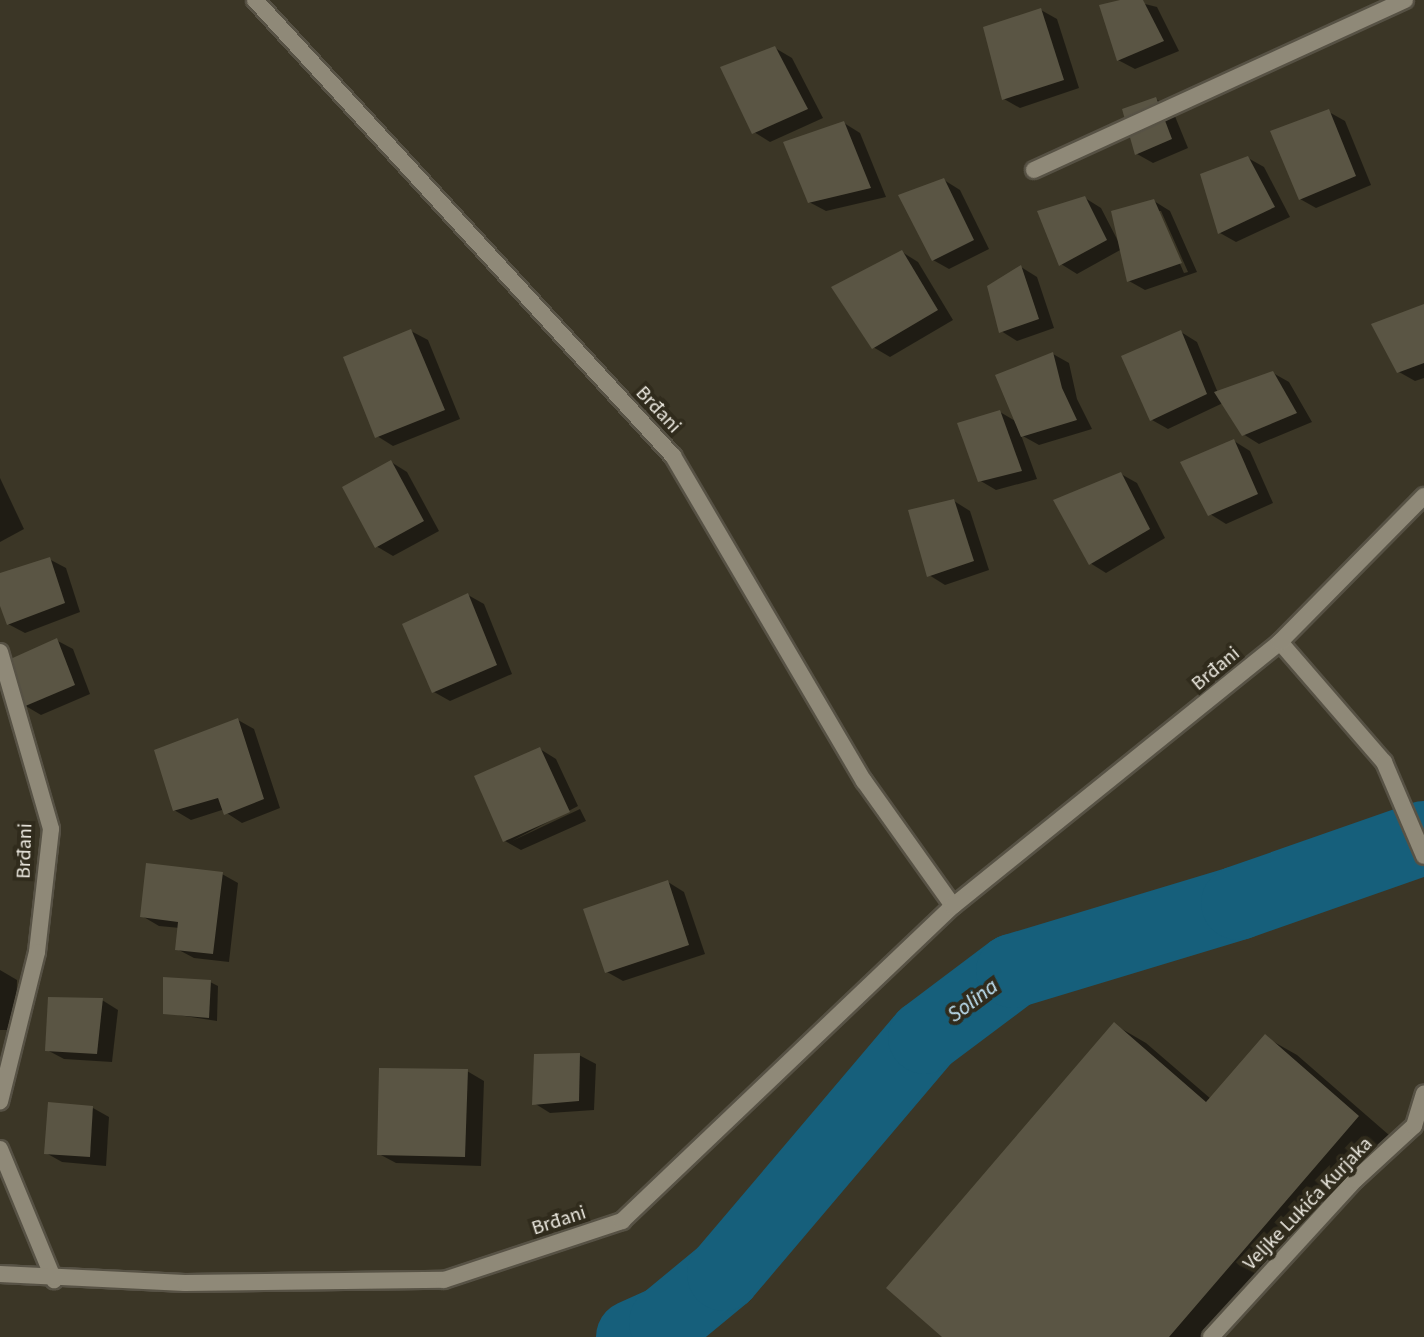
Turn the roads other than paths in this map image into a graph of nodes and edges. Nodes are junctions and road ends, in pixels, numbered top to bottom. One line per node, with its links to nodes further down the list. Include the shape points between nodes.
1 (255, 0): 8 (street, Brđani, via 673,456 864,781)
2 (1405, 0): 3 (street)
3 (1034, 170)
4 (1424, 496): 5 (street, Brđani)
5 (1280, 642): 7 (street, via 1384,762); 8 (street, Brđani)
6 (0, 652): 10 (street, Brđani, via 51,829 37,952)
7 (1424, 856)
8 (953, 906): 13 (street, Brđani, via 622,1221 444,1280)
9 (1424, 1094): 14 (street, Veljke Lukića Kurjaka, via 1414,1126 1355,1180)
10 (0, 1102)
11 (0, 1149): 13 (street)
12 (0, 1274): 13 (street, Brđani)
13 (54, 1280)
14 (1211, 1337)

